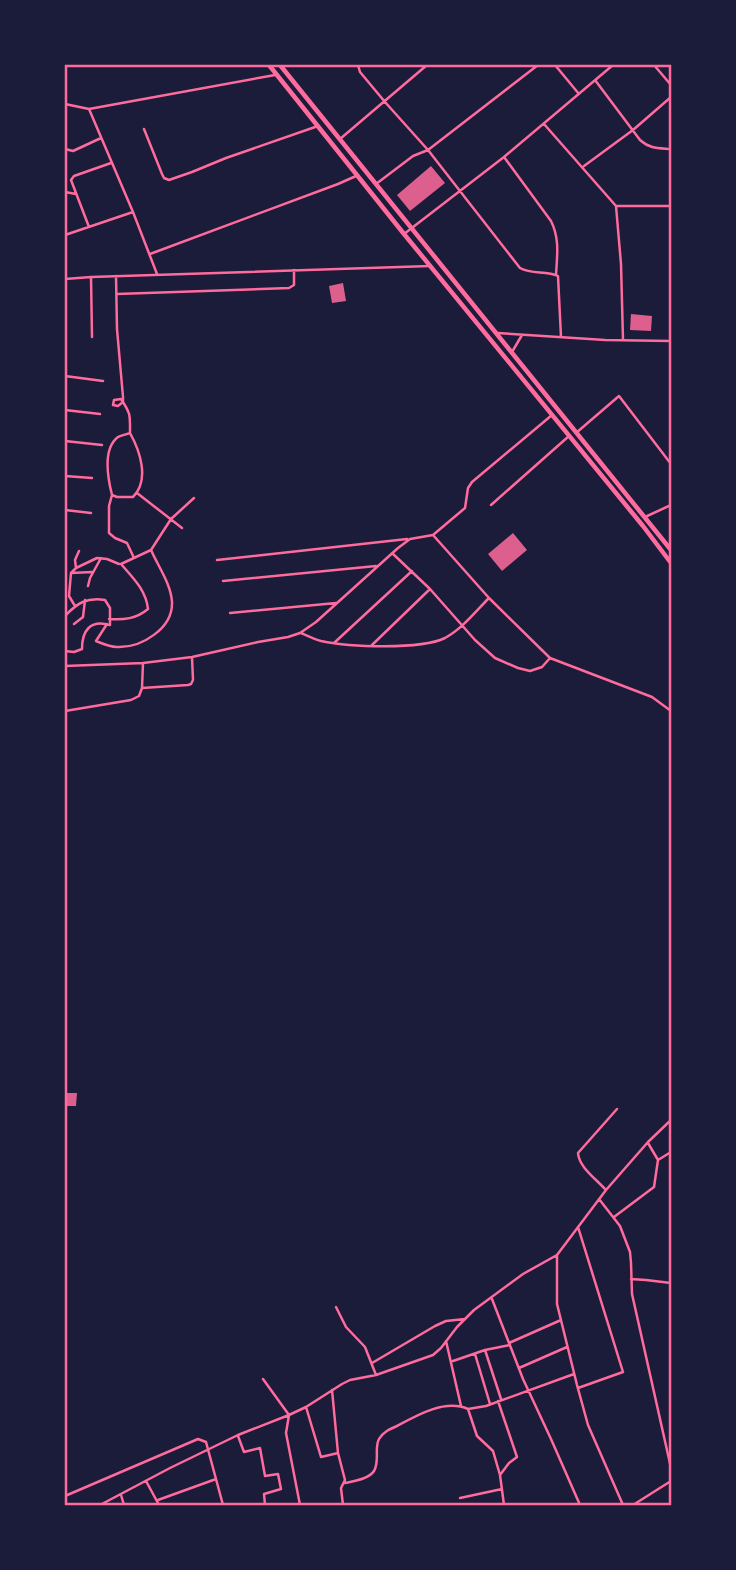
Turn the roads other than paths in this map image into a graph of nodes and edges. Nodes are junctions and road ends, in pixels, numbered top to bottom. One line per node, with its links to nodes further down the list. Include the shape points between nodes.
1 (269, 65): 9 (main road)
2 (280, 65): 22 (main road)
3 (358, 65): 14 (street)
4 (427, 65): 14 (street)
5 (538, 65): 25 (street)
6 (555, 65): 12 (street)
7 (612, 65): 10 (street)
8 (654, 65): 11 (street)
9 (277, 75): 16 (street); 18 (main road)
10 (594, 79): 12 (street); 20 (street)
11 (671, 85)
12 (579, 94): 17 (street)
13 (671, 96): 20 (street)
14 (385, 103): 22 (street); 25 (street)
15 (65, 104): 16 (street)
16 (89, 109): 21 (street)
17 (544, 124): 26 (street); 28 (street)
18 (318, 126): 19 (street, via 169,180 162,174); 29 (main road)
19 (144, 129)
20 (633, 130): 24 (street, via 646,146); 28 (street)
21 (101, 138): 23 (street, via 73,151); 27 (street)
22 (340, 139): 30 (main road)
23 (65, 149)
24 (671, 149)
25 (428, 150): 30 (street, via 412,156); 31 (street)
26 (504, 156): 31 (street); 45 (street, via 555,228)
27 (111, 162): 33 (street, via 72,178); 36 (street)
28 (582, 167): 34 (street)
29 (358, 175): 39 (main road); 41 (street)
30 (376, 184): 38 (main road)
31 (460, 191): 38 (street); 45 (street, via 520,268)
32 (65, 192): 33 (street)
33 (76, 194): 37 (street)
34 (616, 206): 35 (street); 54 (street)
35 (671, 206)
36 (133, 212): 37 (street); 41 (street)
37 (89, 227): 40 (street)
38 (412, 228): 39 (street); 50 (main road)
39 (404, 234): 42 (main road)
40 (65, 235)
41 (150, 254): 44 (street)
42 (430, 266): 43 (street); 61 (main road)
43 (295, 270): 44 (street); 49 (street, via 294,285 289,288)
44 (157, 275): 46 (street)
45 (556, 275): 53 (street)
46 (116, 276): 47 (street); 49 (street)
47 (91, 277): 48 (street); 52 (street)
48 (65, 280)
49 (117, 294): 63 (street, via 123,402 130,415)
50 (497, 333): 51 (street); 56 (main road)
51 (522, 335): 53 (street); 56 (street)
52 (92, 337)
53 (561, 337): 54 (street)
54 (623, 340): 55 (street)
55 (671, 341)
56 (512, 352): 62 (main road)
57 (65, 376): 58 (street)
58 (103, 381)
59 (65, 410): 60 (street)
60 (100, 414)
61 (552, 415): 64 (main road); 80 (street, via 472,482 465,508)
62 (576, 432): 67 (street, via 619,396); 77 (main road)
63 (130, 433): 70 (street, via 143,474); 71 (street, via 119,436 111,448)
64 (569, 436): 73 (street); 89 (main road)
65 (65, 441): 66 (street)
66 (102, 445)
67 (671, 464)
68 (65, 476): 69 (street)
69 (92, 478)
70 (137, 493): 71 (street, via 133,497); 78 (street)
71 (112, 495): 87 (street, via 109,533 127,543)
72 (194, 498): 78 (street)
73 (491, 505)
74 (671, 505): 77 (street)
75 (65, 510): 76 (street)
76 (90, 513)
77 (644, 517): 83 (main road)
78 (171, 519): 79 (street); 82 (street)
79 (182, 528)
80 (433, 535): 81 (street); 99 (street)
81 (410, 539): 85 (street); 88 (street)
82 (151, 550): 87 (street); 105 (street, via 172,598 169,618 147,639 121,647 96,641)
83 (671, 550)
84 (79, 551): 92 (street)
85 (391, 553): 91 (street); 93 (street)
86 (101, 558): 90 (street); 92 (street); 94 (street)
87 (134, 558): 90 (street)
88 (217, 560)
89 (671, 563)
90 (121, 564): 105 (street, via 142,589 148,609 128,619)
91 (376, 566): 96 (street); 101 (street)
92 (76, 568): 95 (street)
93 (412, 571): 98 (street); 109 (street)
94 (93, 572): 95 (street); 97 (street)
95 (71, 573): 102 (street, via 69,596)
96 (223, 581)
97 (88, 586)
98 (430, 589): 107 (street); 112 (street)
99 (489, 598): 107 (street); 115 (street)
100 (85, 600): 102 (street); 105 (street, via 105,600 110,608); 106 (street, via 83,617)
101 (336, 603): 103 (street); 108 (street)
102 (75, 606): 104 (street)
103 (230, 613)
104 (65, 616)
105 (105, 621): 111 (street, via 86,629)
106 (74, 624)
107 (462, 625): 112 (street, via 428,644); 115 (street, via 495,658 518,668 533,671)
108 (300, 633): 109 (street); 114 (street)
109 (334, 643): 112 (street)
110 (74, 644): 111 (street)
111 (82, 645): 113 (street, via 74,652)
112 (372, 645)
113 (65, 650)
114 (192, 657): 116 (street); 118 (street, via 191,684)
115 (551, 657): 120 (street, via 652,697)
116 (143, 663): 117 (street); 118 (street)
117 (65, 666)
118 (142, 688): 119 (street, via 131,700)
119 (65, 711)
120 (671, 711)
121 (617, 1109): 126 (street, via 577,1156)
122 (671, 1120): 123 (street)
123 (648, 1142): 125 (street); 126 (street)
124 (671, 1152): 125 (street)
125 (658, 1160): 128 (street, via 654,1187)
126 (606, 1190): 127 (street)
127 (599, 1199): 128 (street); 129 (street)
128 (614, 1217): 131 (street, via 630,1252)
129 (578, 1227): 130 (street); 148 (street, via 624,1372)
130 (557, 1255): 133 (street); 136 (street)
131 (631, 1279): 132 (street); 160 (street)
132 (671, 1283)
133 (491, 1298): 135 (street); 138 (street)
134 (336, 1307): 143 (street)
135 (465, 1319): 137 (street); 143 (street, via 435,1326)
136 (561, 1320): 138 (street); 139 (street)
137 (446, 1341): 142 (street); 145 (street, via 433,1355)
138 (510, 1344): 140 (street); 144 (street)
139 (567, 1347): 144 (street); 146 (street)
140 (485, 1350): 141 (street); 151 (street)
141 (475, 1353): 142 (street); 152 (street)
142 (452, 1362): 153 (street)
143 (372, 1363): 145 (street)
144 (519, 1368): 150 (street)
145 (376, 1374): 149 (street)
146 (574, 1374): 148 (street); 150 (street)
147 (263, 1379): 156 (street)
148 (578, 1388): 180 (street)
149 (332, 1390): 154 (street); 159 (street)
150 (528, 1391): 151 (street); 179 (street)
151 (500, 1400): 152 (street); 161 (street, via 517,1457)
152 (490, 1404): 155 (street)
153 (461, 1406): 155 (street); 165 (street, via 429,1410 385,1432 377,1444 372,1473)
154 (306, 1407): 156 (street); 159 (street, via 321,1457)
155 (468, 1409): 161 (street, via 477,1436 494,1451)
156 (289, 1415): 157 (street); 176 (street, via 286,1433)
157 (238, 1435): 158 (street); 175 (street, via 244,1451 260,1448 265,1476 278,1474 281,1489 264,1494)
158 (208, 1450): 162 (street); 163 (street); 168 (street, via 202,1439 195,1439)
159 (338, 1453): 165 (street)
160 (671, 1468)
161 (500, 1475): 166 (street)
162 (216, 1479): 171 (street); 174 (street)
163 (146, 1481): 167 (street); 171 (street)
164 (671, 1481): 170 (street)
165 (345, 1483): 177 (street)
166 (502, 1489): 169 (street); 178 (street)
167 (121, 1495): 172 (street); 173 (street)
168 (65, 1496)
169 (460, 1498)
170 (644, 1498): 181 (street); 182 (street)
171 (158, 1503)
172 (100, 1505)
173 (124, 1505)
174 (223, 1505)
175 (265, 1505)
176 (300, 1505)
177 (343, 1505)
178 (504, 1505)
179 (580, 1505)
180 (623, 1505)
181 (633, 1505)
182 (649, 1505)

